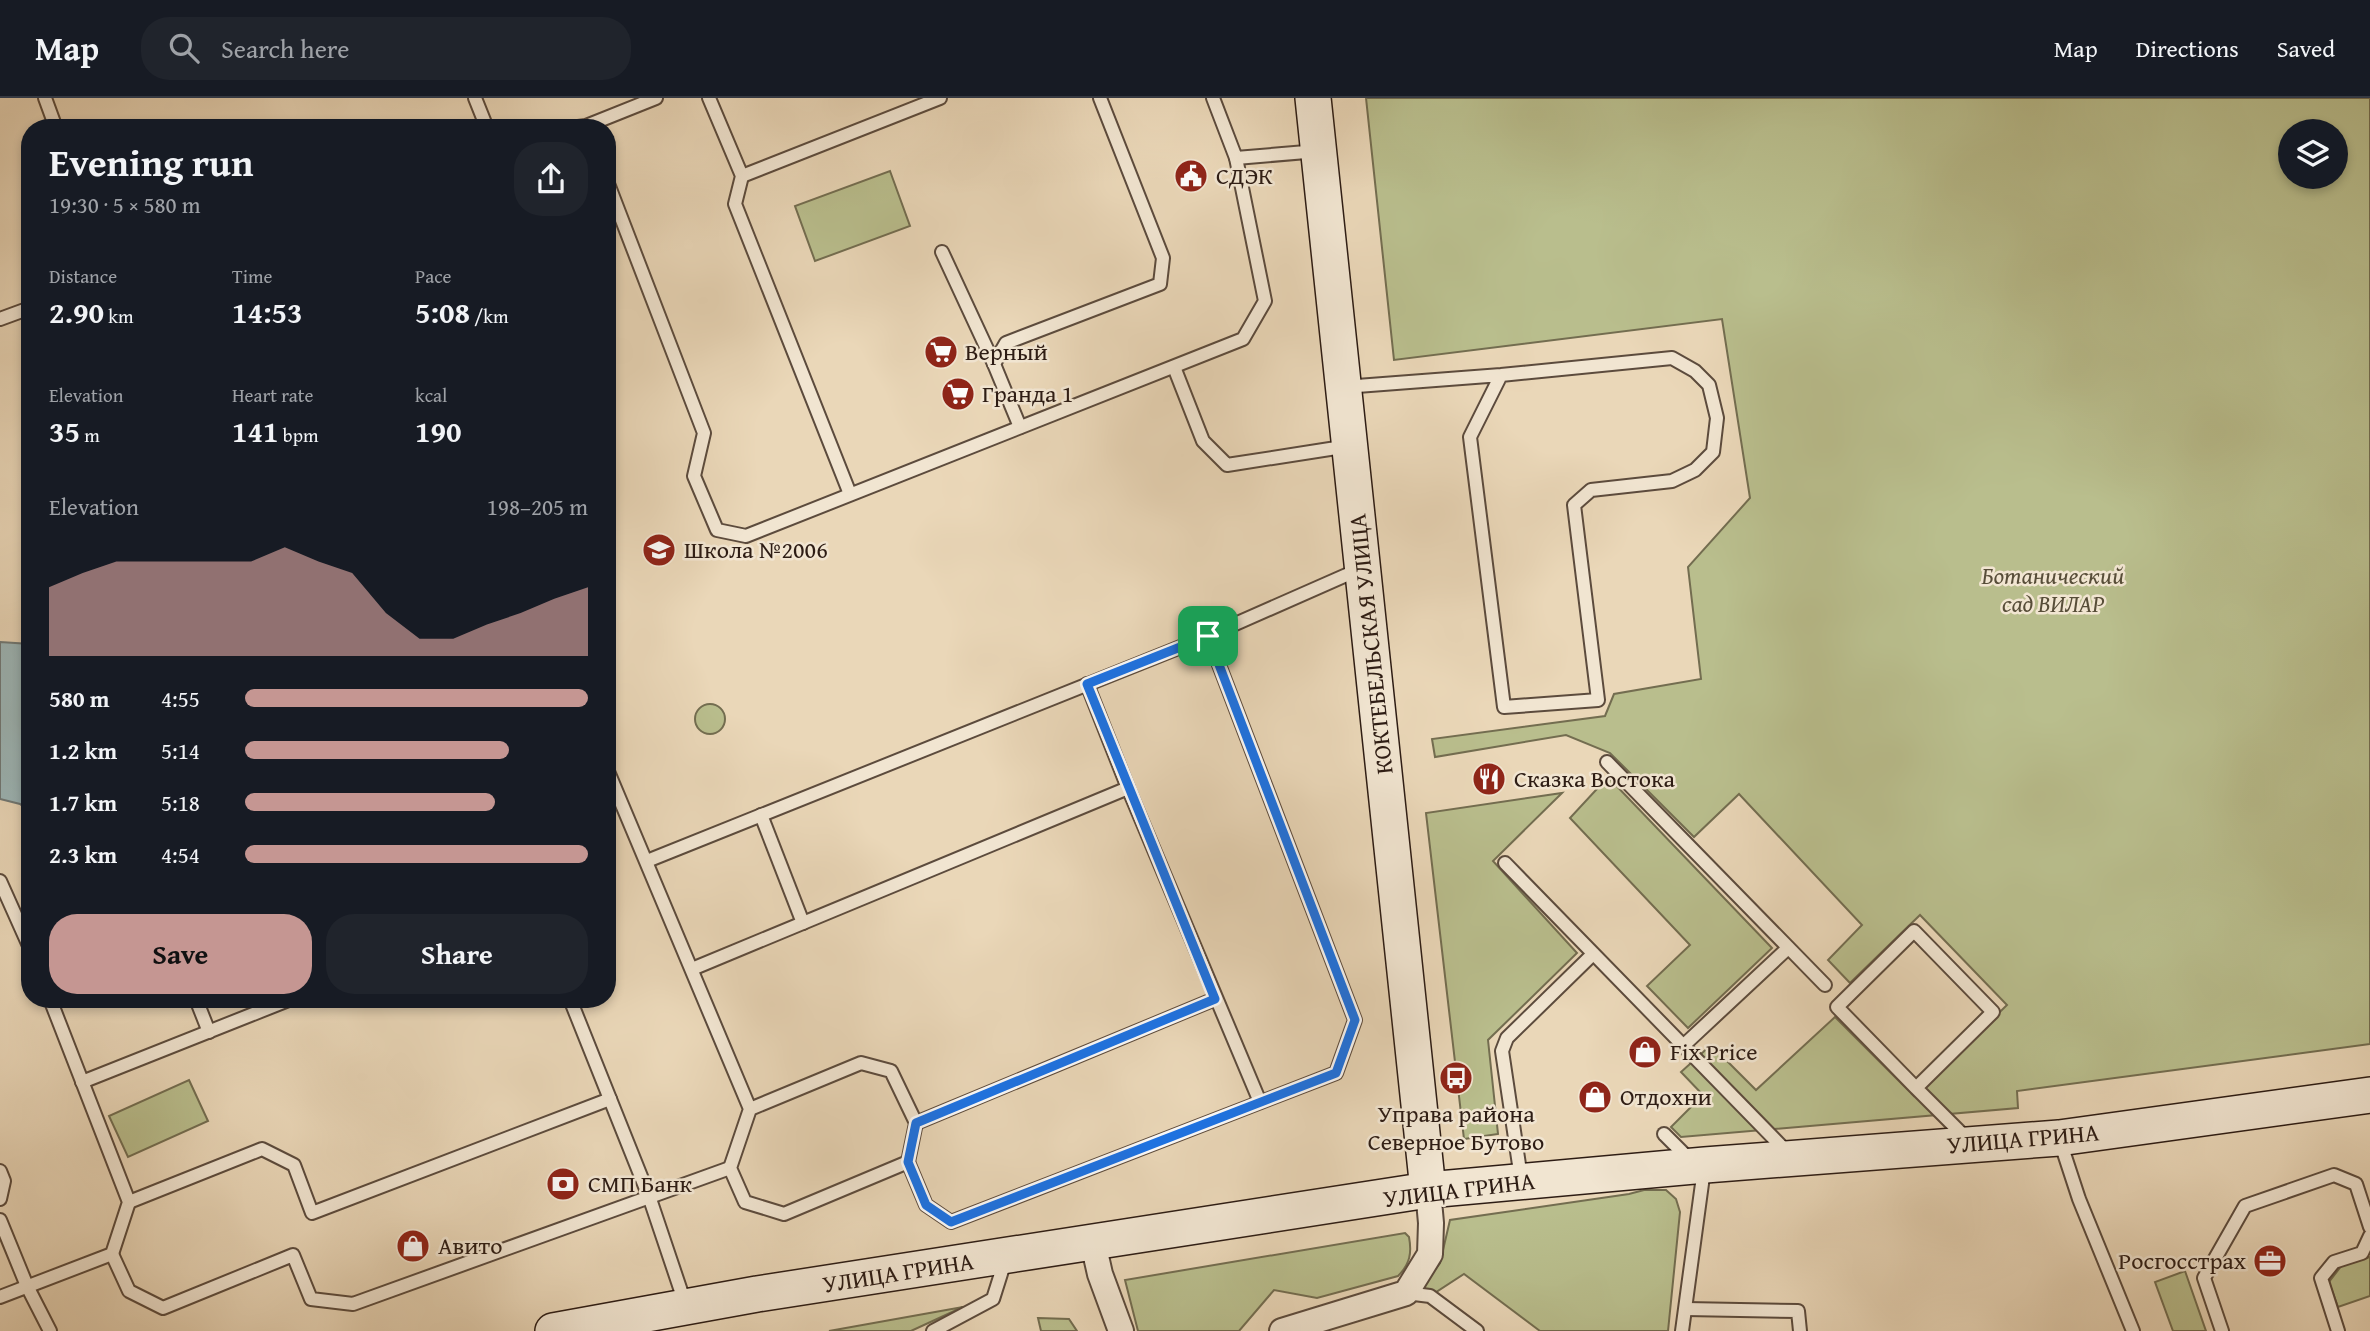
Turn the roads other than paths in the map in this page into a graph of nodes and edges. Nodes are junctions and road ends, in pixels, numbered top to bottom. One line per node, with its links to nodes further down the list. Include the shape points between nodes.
1 (45, 98): 9 (lane)
2 (475, 98): 10 (lane)
3 (656, 98): 11 (lane)
4 (709, 98): 14 (lane)
5 (940, 98): 14 (lane)
6 (1100, 98): 19 (lane, via 1163,258 1160,284 1006,344)
7 (1213, 98): 13 (lane)
8 (1313, 98): 12 (street, КОКТЕБЕЛЬСКАЯ УЛИЦА)
9 (53, 119)
10 (483, 119)
11 (605, 119)
12 (1319, 151): 13 (lane); 22 (street, КОКТЕБЕЛЬСКАЯ УЛИЦА)
13 (1236, 158): 20 (lane, via 1265,301 1244,339)
14 (741, 176): 25 (lane, via 735,204)
15 (616, 204): 25 (lane, via 704,433 694,476 717,530 746,536)
16 (942, 252): 19 (lane)
17 (21, 311): 18 (lane)
18 (0, 319)
19 (994, 364): 23 (lane)
20 (1174, 367): 23 (lane); 24 (lane, via 1203,441 1227,466)
21 (1501, 375): 21 (lane, via 1672,358 1709,385 1717,418 1713,452 1695,470 1672,481 1591,491 1574,505 1598,700 1504,707 1470,437); 22 (lane)
22 (1344, 387): 24 (street, КОКТЕБЕЛЬСКАЯ УЛИЦА)
23 (1020, 427): 25 (lane)
24 (1350, 446): 26 (street, КОКТЕБЕЛЬСКАЯ УЛИЦА)
25 (850, 494)
26 (1363, 568): 27 (lane); 65 (street, КОКТЕБЕЛЬСКАЯ УЛИЦА)
27 (1208, 636): 28 (lane); 53 (lane, via 1355,1020 1336,1073)
28 (1087, 684): 30 (lane); 32 (lane)
29 (1607, 762): 38 (lane)
30 (1128, 788): 36 (lane); 42 (lane)
31 (616, 789): 33 (lane)
32 (761, 815): 33 (lane); 36 (lane)
33 (647, 860): 40 (lane)
34 (1505, 863): 39 (lane)
35 (0, 881): 37 (lane)
36 (803, 923): 40 (lane)
37 (21, 928)
38 (1788, 948): 41 (lane); 48 (lane)
39 (1593, 954): 48 (lane); 64 (lane, via 1507,1038 1502,1051)
40 (692, 969): 54 (lane)
41 (1825, 985)
42 (1215, 999): 53 (lane); 55 (lane)
43 (53, 1008): 49 (lane)
44 (200, 1008): 47 (lane)
45 (268, 1008): 47 (lane)
46 (574, 1008): 52 (lane)
47 (209, 1032): 49 (lane)
48 (1684, 1046): 59 (lane)
49 (82, 1082): 68 (lane)
50 (1916, 1088): 50 (lane, via 1837,1007 1914,931 1993,1012); 58 (lane)
51 (2370, 1095): 57 (street, УЛИЦА ГРИНА)
52 (610, 1099): 67 (lane); 68 (lane, via 312,1213 294,1165 262,1149)
53 (1260, 1102): 60 (lane, via 951,1222 926,1205)
54 (750, 1109): 55 (lane, via 861,1063 891,1071); 62 (lane)
55 (916, 1123): 60 (lane)
56 (1664, 1134): 61 (lane)
57 (2059, 1138): 58 (street, УЛИЦА ГРИНА); 88 (lane)
58 (1973, 1144): 59 (street, УЛИЦА ГРИНА)
59 (1793, 1158): 61 (street, УЛИЦА ГРИНА)
60 (908, 1162): 62 (lane, via 784,1214 745,1202)
61 (1700, 1165): 64 (street, УЛИЦА ГРИНА); 79 (lane)
62 (730, 1168): 67 (lane)
63 (0, 1171): 66 (lane, via 4,1181)
64 (1522, 1182): 65 (street, УЛИЦА ГРИНА)
65 (1428, 1190): 72 (street, УЛИЦА ГРИНА); 76 (street, via 1430,1254)
66 (0, 1199)
67 (650, 1199): 73 (lane, via 354,1304 311,1299 293,1255 163,1308 130,1291); 78 (lane)
68 (129, 1202): 73 (lane)
69 (0, 1220): 75 (lane)
70 (2370, 1227): 89 (lane, via 2356,1184 2333,1175 2245,1206 2204,1278)
71 (2370, 1236): 90 (lane, via 2362,1252 2334,1262 2321,1278)
72 (1093, 1243): 74 (street, УЛИЦА ГРИНА); 83 (street)
73 (112, 1254): 75 (lane)
74 (1006, 1256): 78 (street, УЛИЦА ГРИНА); 82 (lane, via 993,1299)
75 (27, 1286): 77 (lane); 80 (lane)
76 (1406, 1293): 84 (street); 85 (lane, via 1430,1296)
77 (0, 1297)
78 (686, 1307): 81 (street, УЛИЦА ГРИНА)
79 (1686, 1309): 86 (lane); 87 (lane, via 1798,1311)
80 (50, 1331)
81 (553, 1331)
82 (933, 1331)
83 (1121, 1331)
84 (1282, 1331)
85 (1477, 1331)
86 (1682, 1331)
87 (1800, 1331)
88 (2133, 1331)
89 (2222, 1331)
90 (2338, 1331)

